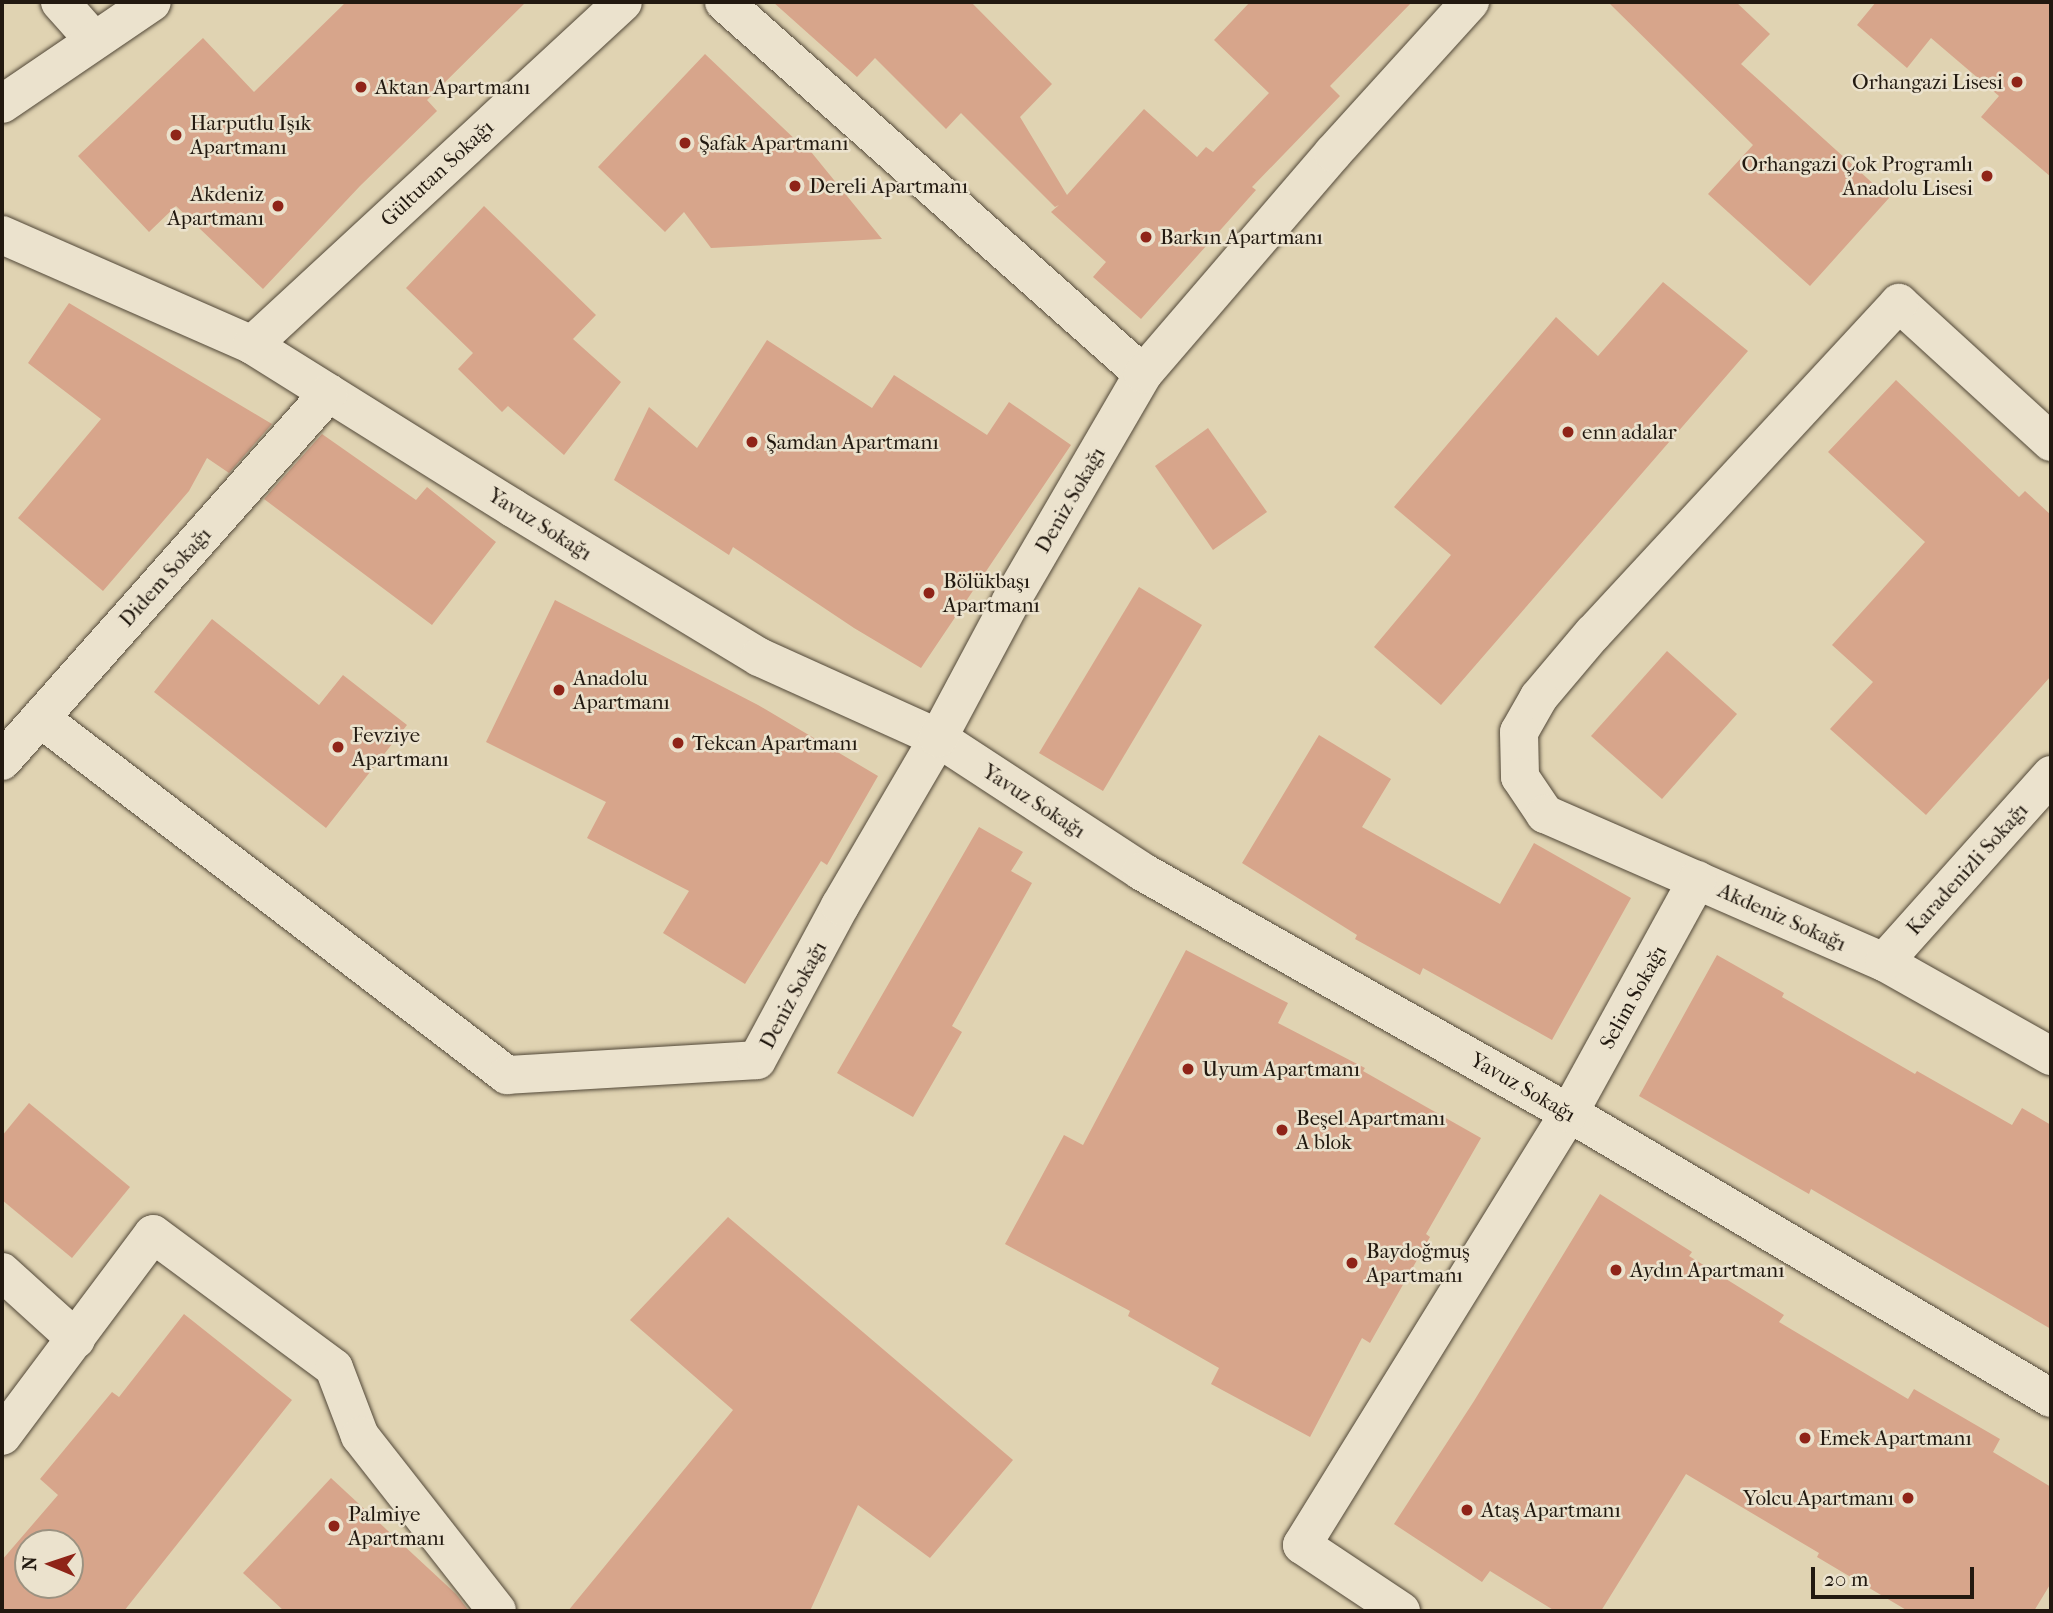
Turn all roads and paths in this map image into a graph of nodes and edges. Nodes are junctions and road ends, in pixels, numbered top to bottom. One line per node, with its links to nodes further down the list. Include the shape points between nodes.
1 (60, 2): 6 (street)
2 (152, 2): 6 (street)
3 (623, 2): 9 (street, Gültutan Sokağı)
4 (724, 2): 10 (street)
5 (1469, 2): 10 (street, Deniz Sokağı)
6 (93, 39): 7 (street)
7 (2, 104)
8 (2, 235): 9 (street, Yavuz Sokağı)
9 (252, 345): 11 (street, Yavuz Sokağı)
10 (1143, 374): 14 (street, Deniz Sokağı, via 1011,601)
11 (329, 393): 13 (street, Didem Sokağı); 14 (street, Yavuz Sokağı, via 760,657)
12 (2051, 442): 17 (street, Akdeniz Sokağı, via 1899,303 1539,697 1519,733 1520,777 1545,814)
13 (40, 718): 14 (street, Deniz Sokağı, via 507,1075 757,1059); 15 (street, Didem Sokağı)
14 (938, 738): 20 (street, Yavuz Sokağı, via 1141,872)
15 (2, 761)
16 (2051, 775): 18 (street, Karadenizli Sokağı)
17 (1697, 880): 18 (street, Akdeniz Sokağı); 20 (street, Selim Sokağı)
18 (1884, 962): 19 (street, Akdeniz Sokağı)
19 (2051, 1056)
20 (1569, 1113): 23 (street, Yavuz Sokağı); 26 (street, Selim Sokağı, via 1302,1545)
21 (2, 1272): 22 (street)
22 (76, 1339): 24 (street); 25 (street, via 153,1234 334,1367 360,1436)
23 (2051, 1398)
24 (2, 1436)
25 (497, 1611)
26 (1401, 1611)

